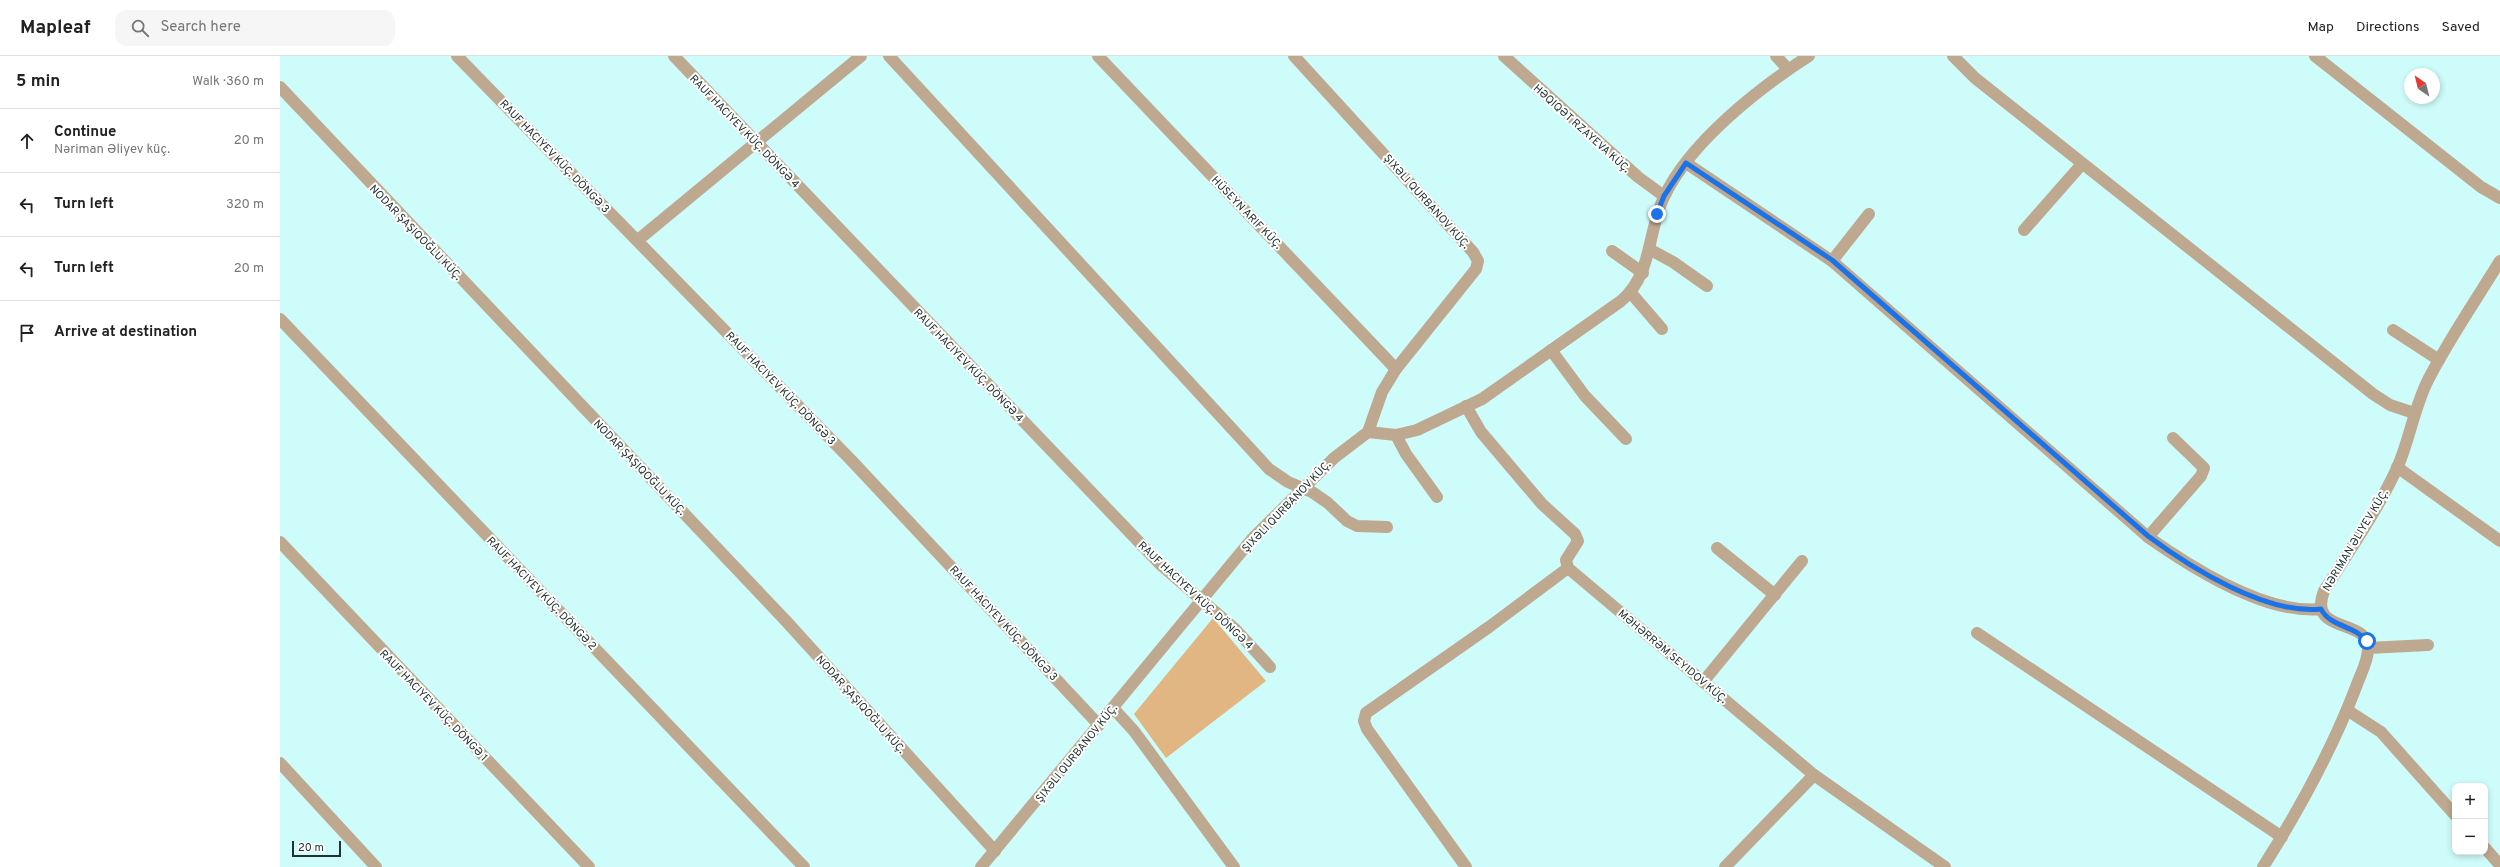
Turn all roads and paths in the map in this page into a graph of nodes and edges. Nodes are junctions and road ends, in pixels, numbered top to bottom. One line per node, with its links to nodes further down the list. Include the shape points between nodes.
1 (457, 56): 21 (street)
2 (674, 56): 14 (street)
3 (861, 56): 14 (street)
4 (889, 56): 42 (street, via 1269,469)
5 (1098, 56): 34 (street, HÜSEYN ARIF KÜÇ.)
6 (1294, 56): 34 (street, via 1473,252 1478,261 1476,269)
7 (1504, 56): 17 (street, HƏQIQƏT RZAYEVA KÜÇ., via 1638,177)
8 (1776, 56): 12 (street)
9 (1809, 56): 12 (street)
10 (1953, 56): 16 (street, via 1976,78)
11 (2315, 56): 18 (street, via 2481,187)
12 (1788, 69): 15 (street, via 1704,141)
13 (280, 87): 66 (street, via 786,621)
14 (756, 143): 21 (street); 52 (street, via 1161,565)
15 (1686, 163): 17 (street); 24 (street)
16 (2082, 164): 20 (street); 36 (street, via 2373,394 2390,405)
17 (1664, 196): 22 (street)
18 (2500, 198)
19 (1869, 214): 24 (street)
20 (2024, 230)
21 (638, 240): 61 (street, via 852,461)
22 (1649, 250): 26 (street); 27 (street, via 1673,262)
23 (1612, 251): 26 (street)
24 (1832, 260): 45 (street)
25 (2500, 261): 33 (street, NƏRIMAN ƏLIYEV KÜÇ.)
26 (1643, 273): 28 (street)
27 (1707, 286)
28 (1632, 292): 30 (street); 32 (street)
29 (280, 319): 72 (street)
30 (1662, 329)
31 (2393, 330): 33 (street)
32 (1551, 350): 35 (street, via 1498,390); 40 (street, via 1585,396)
33 (2439, 360): 36 (street, NƏRIMAN ƏLIYEV KÜÇ.)
34 (1396, 369): 37 (street, via 1382,392)
35 (1466, 406): 38 (street, via 1417,430); 50 (street, via 1481,432 1542,504 1576,534 1578,541 1566,560)
36 (2414, 413): 41 (street, NƏRIMAN ƏLIYEV KÜÇ.)
37 (1368, 432): 38 (street); 42 (street)
38 (1396, 435): 43 (street, via 1406,454)
39 (2173, 438): 45 (street, via 2204,468 2201,476)
40 (1626, 439)
41 (2397, 467): 47 (street); 53 (street, NƏRIMAN ƏLIYEV KÜÇ., via 2370,518 2324,591 2320,601)
42 (1300, 489): 44 (street, via 1312,492 1347,521 1357,526); 52 (street, via 1252,539)
43 (1437, 497)
44 (1387, 527)
45 (2148, 536): 53 (street, via 2209,576 2260,598 2295,610)
46 (280, 542): 71 (street)
47 (2500, 542)
48 (1717, 548): 51 (street)
49 (1802, 561): 51 (street)
50 (1568, 568): 58 (street, MƏHƏRRƏM SEYIDOV KÜÇ.); 75 (street, via 1366,713 1364,721 1367,729)
51 (1775, 594): 58 (street)
52 (1202, 598): 57 (street); 59 (street)
53 (2321, 609): 56 (street, via 2330,620 2362,636)
54 (1977, 633): 65 (street)
55 (2428, 645): 56 (street)
56 (2368, 648): 60 (street)
57 (1270, 667)
58 (1703, 682): 63 (street, MƏHƏRRƏM SEYIDOV KÜÇ.)
59 (1113, 708): 61 (street); 74 (street, via 1134,731)
60 (2347, 710): 64 (street, via 2381,732); 65 (street)
61 (1099, 725): 66 (street)
62 (280, 763): 70 (street)
63 (1814, 775): 68 (street, MƏHƏRRƏM SEYIDOV KÜÇ.); 76 (street)
64 (2452, 812)
65 (2282, 838): 77 (street)
66 (995, 851): 73 (street)
67 (2488, 851): 69 (street)
68 (1939, 865)
69 (2500, 865)
70 (376, 867)
71 (589, 867)
72 (804, 867)
73 (981, 867)
74 (1234, 867)
75 (1466, 867)
76 (1725, 867)
77 (2263, 867)

